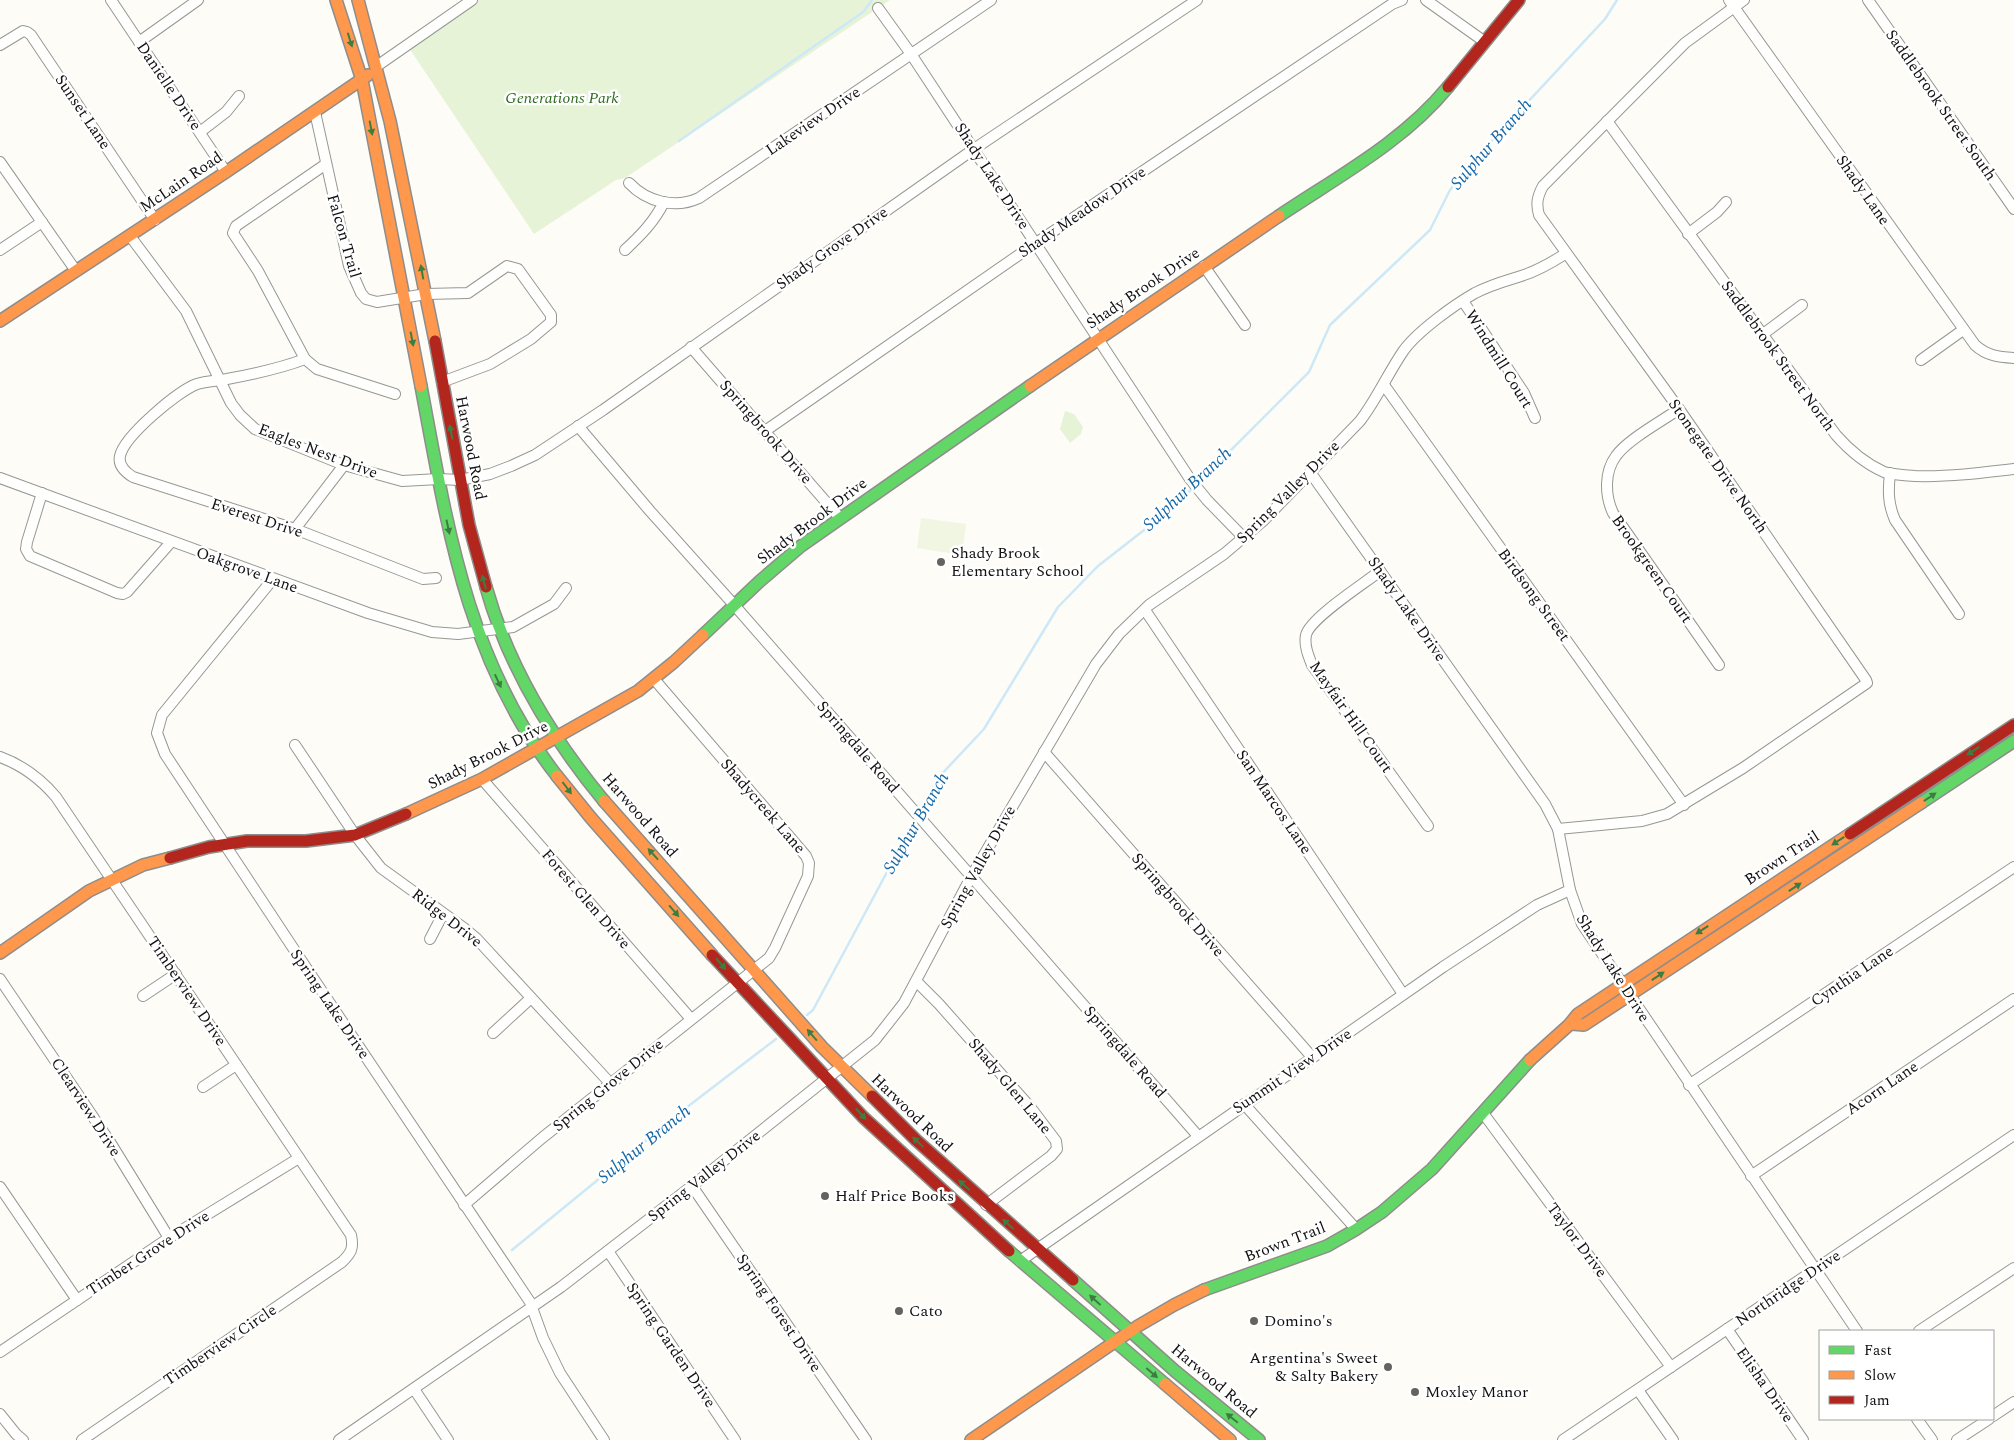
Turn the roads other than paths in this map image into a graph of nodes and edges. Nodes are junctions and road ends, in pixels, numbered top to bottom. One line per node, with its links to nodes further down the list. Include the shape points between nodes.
1 (111, 0): 15 (street, Danielle Drive)
2 (198, 0): 15 (street)
3 (336, 0): 20 (street, Harwood Road, one-way to 20)
4 (358, 0): 19 (street, Harwood Road)
5 (472, 0): 19 (street)
6 (991, 0): 18 (street, Lakeview Drive)
7 (1197, 0): 25 (street, Shady Grove Drive)
8 (1402, 0): 37 (street, Shady Meadow Drive)
9 (1426, 0): 16 (street)
10 (1519, 0): 16 (street, Shady Brook Drive)
11 (1744, 0): 13 (street, Stonegate Drive North)
12 (1868, 0): 32 (street, Saddlebrook Street South)
13 (1732, 4): 23 (street, Stonegate Drive North, via 1686,42); 49 (street, Shady Lane)
14 (878, 8): 18 (street, Shady Lake Drive)
15 (139, 42): 24 (street, Danielle Drive)
16 (1485, 42): 41 (street, Shady Brook Drive, via 1417,121)
17 (0, 46): 33 (street, Sunset Lane, via 23,32 31,35)
18 (911, 54): 25 (street, Shady Lake Drive); 30 (street, Lakeview Drive, via 699,198 683,204)
19 (377, 66): 20 (street, McLain Road); 43 (street, Harwood Road, one-way to 19)
20 (362, 80): 22 (street, McLain Road); 44 (street, Harwood Road, one-way to 44)
21 (239, 96): 24 (street, via 226,112)
22 (315, 112): 27 (street, Falcon Trail); 28 (street, McLain Road)
23 (1607, 121): 35 (street, Saddlebrook Street North); 40 (street, Stonegate Drive North, via 1543,186 1539,194 1536,206 1539,215)
24 (200, 132): 28 (street, Danielle Drive)
25 (974, 149): 37 (street, Shady Lake Drive); 52 (street, Shady Grove Drive)
26 (0, 162): 34 (street)
27 (326, 164): 44 (street, Falcon Trail, via 349,266 362,293 366,299 377,302); 54 (street, via 236,226 233,232 258,271)
28 (226, 172): 33 (street, McLain Road)
29 (629, 183): 30 (street, Lakeview Drive, via 641,195)
30 (664, 202): 39 (street, via 656,218)
31 (1726, 202): 35 (street)
32 (2014, 210)
33 (154, 220): 36 (street, McLain Road)
34 (42, 222): 38 (street); 42 (street)
35 (1688, 234): 50 (street, Saddlebrook Street North)
36 (130, 236): 42 (street, McLain Road); 56 (street, Eagles Nest Drive, via 186,312)
37 (1036, 243): 51 (street, Shady Lake Drive); 63 (street, Shady Meadow Drive)
38 (0, 250)
39 (625, 250)
40 (1565, 254): 45 (street, Spring Valley Drive, via 1523,276 1490,285); 60 (street, Stonegate Drive North)
41 (1204, 266): 48 (street); 51 (street, Shady Brook Drive)
42 (76, 271): 47 (street, McLain Road)
43 (426, 294): 44 (street, Falcon Trail); 57 (street, Harwood Road); 57 (street, Falcon Trail, via 468,293 507,266 518,269 551,315 551,322 531,339 490,364)
44 (404, 298): 69 (street, Harwood Road, one-way to 69)
45 (1463, 301): 58 (street, Spring Valley Drive, via 1422,331 1406,348); 61 (street, Windmill Court, via 1524,393)
46 (1802, 305): 50 (street)
47 (0, 320)
48 (1245, 325)
49 (1964, 330): 53 (street, Shady Lane, via 1981,351 1994,357); 55 (street)
50 (1762, 336): 67 (street, Saddlebrook Street North, via 1848,449)
51 (1097, 339): 72 (street, Shady Brook Drive); 74 (street, Shady Lake Drive, via 1190,479)
52 (691, 347): 62 (street, Shady Grove Drive); 63 (street, Springbrook Drive)
53 (2014, 358)
54 (304, 359): 56 (street, via 282,368); 59 (street, via 317,369)
55 (1921, 360)
56 (220, 380): 64 (street, Eagles Nest Drive, via 240,415 255,429); 73 (street, Everest Drive, via 185,390 138,429 120,455 123,468 132,477)
57 (442, 382): 70 (street, Harwood Road, one-way to 57)
58 (1384, 385): 66 (street, Spring Valley Drive, via 1360,421); 95 (street, Birdsong Street)
59 (395, 394)
60 (1679, 409): 85 (street, Brookgreen Court, via 1614,458 1607,482 1607,496 1612,513); 95 (street, Stonegate Drive North, via 1866,680 1743,768)
61 (1535, 418)
62 (578, 426): 70 (street, Shady Grove Drive, via 535,455 490,474); 80 (street, Springdale Road)
63 (765, 431): 72 (street, Springbrook Drive)
64 (344, 465): 69 (street, Eagles Nest Drive, via 402,482); 73 (street)
65 (2014, 470): 67 (street, Saddlebrook Street North, via 1935,477)
66 (1310, 472): 74 (street, Spring Valley Drive); 76 (street, Shady Lake Drive)
67 (1890, 473): 82 (street, via 1887,493 1895,520)
68 (0, 478): 71 (street, Oakgrove Lane)
69 (439, 479): 70 (street, Eagles Nest Drive); 84 (street, Harwood Road, one-way to 84, via 458,572)
70 (460, 480): 83 (street, Harwood Road, one-way to 70, via 479,566)
71 (42, 493): 75 (street, Oakgrove Lane); 75 (street, via 27,542 30,556 117,593 127,592)
72 (840, 518): 80 (street, Shady Brook Drive, via 780,563)
73 (295, 529): 77 (street, Everest Drive, via 423,579)
74 (1244, 538): 81 (street, Spring Valley Drive)
75 (171, 542): 78 (street, Oakgrove Lane)
76 (1380, 572): 96 (street, Mayfair Hill Court, via 1313,624 1306,636 1306,648 1312,665); 97 (street, Shady Lake Drive, via 1545,804)
77 (436, 578)
78 (273, 579): 84 (street, Oakgrove Lane, via 432,632); 99 (street, Spring Lake Drive, via 172,702 159,724 158,733 165,754)
79 (566, 588): 83 (street, Oakgrove Lane, via 554,604 513,626)
80 (736, 606): 86 (street, Shady Brook Drive); 103 (street, Springdale Road)
81 (1145, 610): 92 (street, Spring Valley Drive, via 1107,649); 115 (street, San Marcos Lane)
82 (1959, 614)
83 (499, 628): 84 (street, Oakgrove Lane); 88 (street, Harwood Road, via 534,702)
84 (477, 632): 91 (street, Harwood Road, one-way to 91, via 504,694)
85 (1719, 665)
86 (654, 679): 88 (street, Shady Brook Drive); 109 (street, Shadycreek Lane, via 809,863 808,876 775,948 769,958)
87 (2014, 725): 100 (street, Brown Trail, one-way to 100)
88 (557, 738): 91 (street, Shady Brook Drive); 109 (street, Harwood Road, one-way to 88, via 615,813)
89 (2014, 741): 101 (street, Brown Trail, one-way to 89)
90 (295, 745): 98 (street, Ridge Drive)
91 (538, 749): 94 (street, Shady Brook Drive); 113 (street, Harwood Road, one-way to 113, via 574,797)
92 (1044, 752): 103 (street, Spring Valley Drive); 123 (street, Springbrook Drive)
93 (0, 757): 104 (street, Timberview Drive, via 23,767 48,788)
94 (482, 779): 98 (street, Shady Brook Drive); 120 (street, Forest Glen Drive)
95 (1684, 805): 97 (street, Stonegate Drive North, via 1642,821)
96 (1428, 826)
97 (1558, 829): 105 (street, Shady Lake Drive)
98 (355, 835): 99 (street, Shady Brook Drive); 106 (street, Ridge Drive, via 381,868)
99 (225, 844): 104 (street, Shady Brook Drive, via 143,865); 138 (street, Spring Lake Drive)
100 (1821, 852): 101 (street); 114 (street, Brown Trail, one-way to 114)
101 (1830, 865): 117 (street, Brown Trail, one-way to 101)
102 (2014, 867): 128 (street, Cynthia Lane)
103 (971, 877): 112 (street, Spring Valley Drive); 133 (street, Springdale Road)
104 (112, 880): 108 (street, Shady Brook Drive, via 89,891); 110 (street, Timberview Drive)
105 (1570, 890): 114 (street, Shady Lake Drive, via 1582,924); 115 (street, Summit View Drive, via 1538,905)
106 (443, 914): 107 (street); 118 (street, Ridge Drive, via 476,938)
107 (430, 939)
108 (0, 953)
109 (754, 970): 113 (street, Spring Grove Drive); 125 (street, Harwood Road, one-way to 109)
110 (176, 974): 116 (street); 124 (street, Timberview Drive)
111 (0, 979): 141 (street, Clearview Drive, via 110,1142)
112 (916, 981): 125 (street, Spring Valley Drive, via 904,1003 875,1040); 139 (street, Shady Glen Lane, via 1031,1108 1056,1141 1057,1149 1051,1156)
113 (737, 982): 120 (street, Spring Grove Drive); 126 (street, Harwood Road)
114 (1621, 984): 117 (street, Shady Lake Drive); 121 (street, Brown Trail, via 1578,1014)
115 (1404, 994): 123 (street, Summit View Drive)
116 (142, 996)
117 (1628, 996): 121 (street, Brown Trail, via 1584,1025); 128 (street, Shady Lake Drive)
118 (531, 998): 122 (street); 127 (street, Ridge Drive)
119 (2014, 999): 135 (street, Acorn Lane)
120 (691, 1019): 127 (street, Spring Grove Drive)
121 (1572, 1024): 131 (street, Brown Trail, via 1526,1063)
122 (493, 1033)
123 (1312, 1057): 130 (street, Summit View Drive)
124 (236, 1064): 129 (street); 134 (street, Timberview Drive)
125 (842, 1067): 126 (street, Spring Valley Drive); 139 (street, Harwood Road, one-way to 125)
126 (827, 1079): 136 (street, Spring Valley Drive); 145 (street, Harwood Road, one-way to 145, via 868,1122)
127 (610, 1083): 138 (street, Spring Grove Drive)
128 (1689, 1085): 135 (street, Shady Lake Drive)
129 (203, 1087)
130 (1244, 1104): 133 (street, Summit View Drive); 140 (street)
131 (1483, 1113): 140 (street, Brown Trail, via 1419,1181); 156 (street, Taylor Drive)
132 (2014, 1135): 147 (street, Northridge Drive)
133 (1198, 1136): 143 (street, Summit View Drive)
134 (299, 1158): 141 (street, Timber Grove Drive); 142 (street, Timberview Drive, via 351,1235)
135 (1751, 1176): 147 (street, Shady Lake Drive)
136 (692, 1186): 144 (street, Spring Valley Drive); 170 (street, Spring Forest Drive)
137 (0, 1187): 148 (street)
138 (464, 1205): 149 (street, Spring Lake Drive)
139 (986, 1205): 143 (street, Harwood Road, one-way to 139)
140 (1356, 1229): 153 (street, Brown Trail, via 1310,1253 1187,1298)
141 (169, 1238): 148 (street, Timber Grove Drive)
142 (354, 1245): 165 (street, Timberview Circle, via 342,1262)
143 (1037, 1249): 145 (street, Summit View Drive); 153 (street, Harwood Road, one-way to 143)
144 (608, 1251): 149 (street, Spring Valley Drive); 169 (street, Spring Garden Drive)
145 (1020, 1261): 154 (street, Harwood Road)
146 (2014, 1268): 152 (street)
147 (1814, 1270): 150 (street, Northridge Drive); 151 (street, Shady Lake Drive)
148 (77, 1300): 155 (street, Timber Grove Drive)
149 (532, 1307): 157 (street, Spring Valley Drive); 168 (street, Spring Lake Drive, via 560,1373)
150 (1727, 1329): 156 (street, Northridge Drive); 176 (street, Elisha Drive)
151 (1856, 1330)
152 (1921, 1330)
153 (1130, 1332): 154 (street, Brown Trail); 173 (street, Harwood Road, one-way to 153)
154 (1115, 1342): 171 (street, Brown Trail); 172 (street, Harwood Road, one-way to 172)
155 (0, 1352)
156 (1671, 1367): 158 (street, Northridge Drive)
157 (414, 1389): 166 (street, Spring Valley Drive); 167 (street)
158 (1638, 1390): 174 (street, Northridge Drive); 175 (street)
159 (2014, 1402): 161 (street)
160 (0, 1414): 164 (street)
161 (1994, 1415)
162 (1918, 1420): 177 (street)
163 (1988, 1420): 178 (street)
164 (23, 1440)
165 (82, 1440)
166 (339, 1440)
167 (448, 1440)
168 (604, 1440)
169 (735, 1440)
170 (866, 1440)
171 (971, 1440)
172 (1230, 1440)
173 (1259, 1440)
174 (1563, 1440)
175 (1673, 1440)
176 (1803, 1440)
177 (1932, 1440)
178 (1958, 1440)

